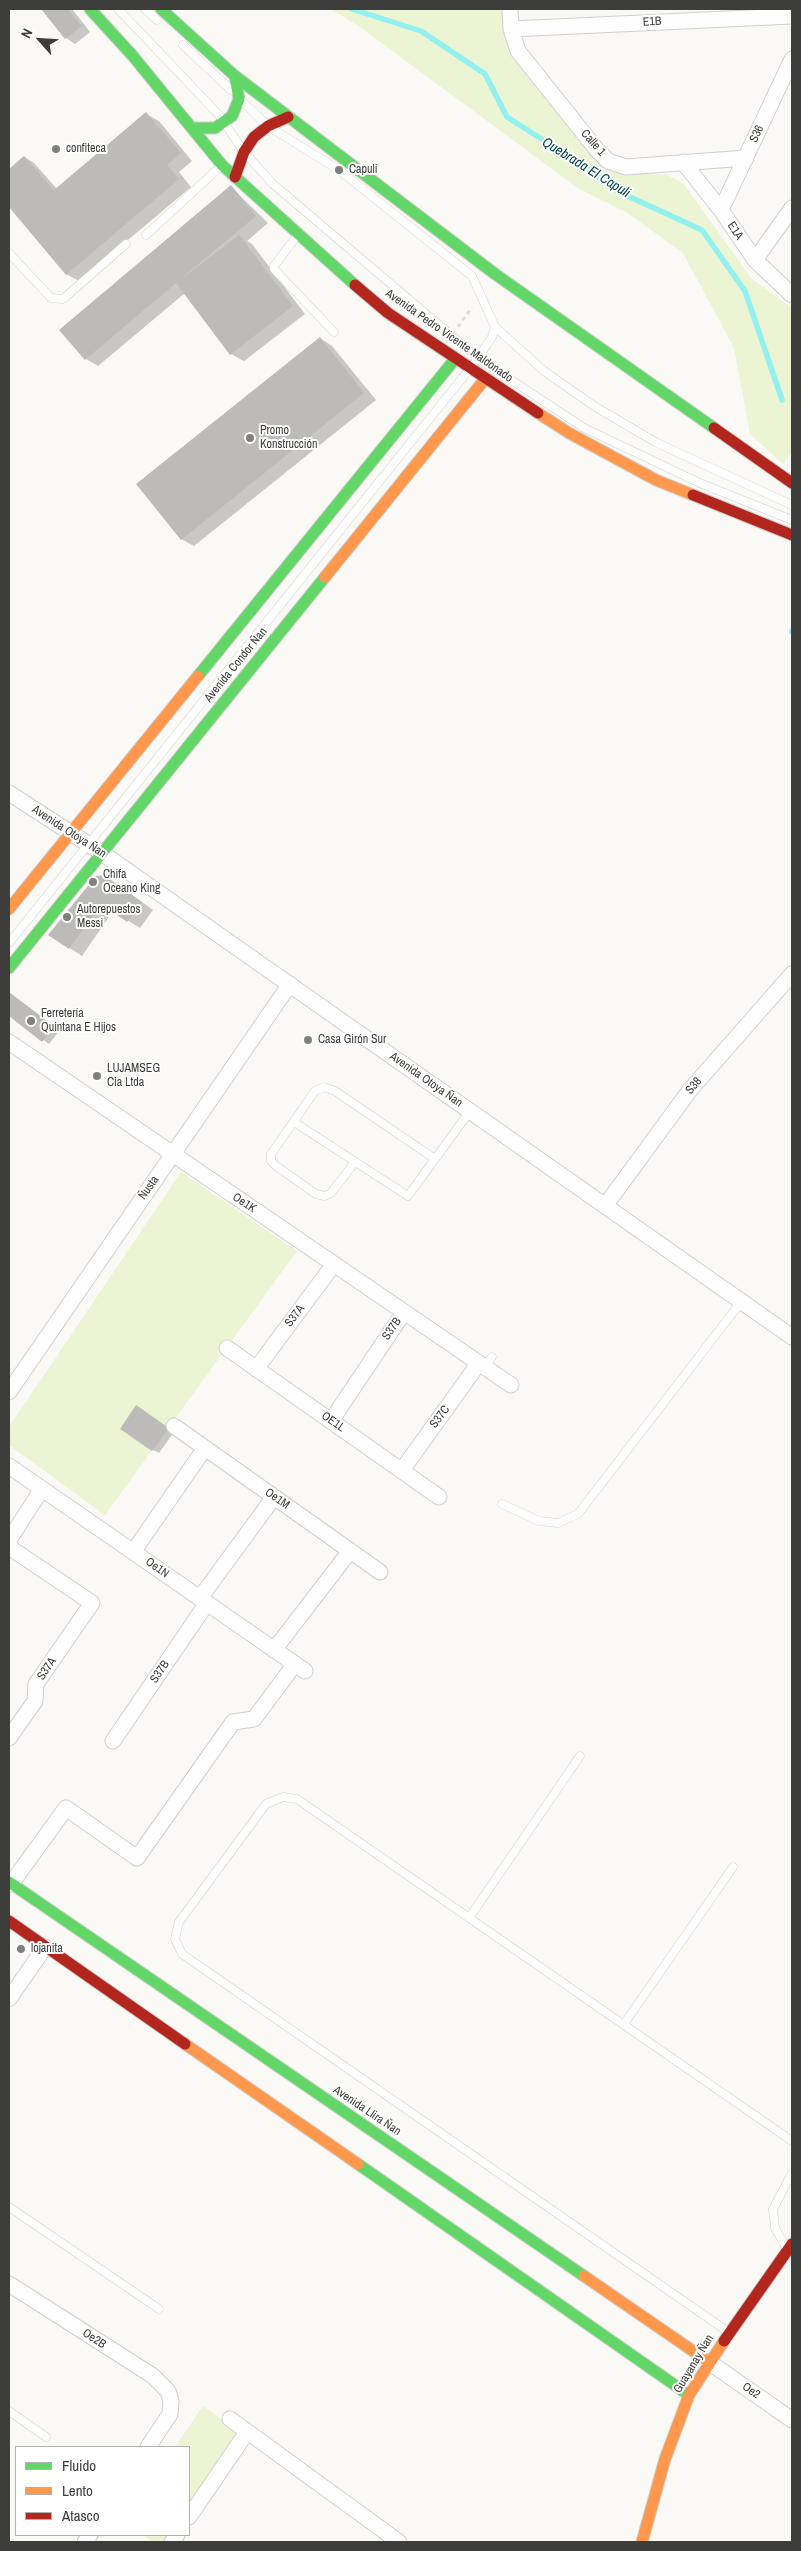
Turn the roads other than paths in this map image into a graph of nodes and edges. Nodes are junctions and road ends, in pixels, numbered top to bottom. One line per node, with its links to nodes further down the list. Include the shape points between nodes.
1 (90, 9): 16 (main road, Avenida Pedro Vicente Maldonado)
2 (118, 9): 14 (lane)
3 (145, 9): 7 (lane)
4 (161, 9): 11 (main road)
5 (510, 9): 8 (street, Calle 1)
6 (792, 16): 8 (street, E1B)
7 (167, 29)
8 (511, 29): 19 (street, Calle 1, via 518,51 608,161 626,167)
9 (174, 36): 12 (lane)
10 (792, 58): 18 (street, S36)
11 (235, 76): 12 (main road); 13 (main road)
12 (239, 98): 14 (main road, via 237,108); 15 (lane)
13 (288, 117): 15 (main road); 36 (main road, via 508,283)
14 (225, 123): 16 (main road, via 215,128); 17 (lane)
15 (268, 126): 17 (main road, via 254,137); 30 (lane, via 339,170 472,276)
16 (192, 128): 20 (main road, Avenida Pedro Vicente Maldonado)
17 (244, 152): 21 (main road); 33 (lane, via 273,184)
18 (746, 158): 19 (street, Calle 1); 23 (street, S36)
19 (683, 162): 23 (street, E1A)
20 (222, 165): 21 (main road, Avenida Pedro Vicente Maldonado); 25 (lane)
21 (235, 177): 24 (main road, Avenida Pedro Vicente Maldonado)
22 (792, 208): 28 (street)
23 (721, 210): 28 (street, E1A)
24 (298, 234): 31 (lane, via 274,269); 32 (main road, Avenida Pedro Vicente Maldonado, via 388,313)
25 (146, 236)
26 (126, 244): 27 (lane, via 64,299 51,298)
27 (9, 253)
28 (754, 260): 29 (street, E1A)
29 (792, 295)
30 (495, 327): 33 (lane); 37 (lane, via 544,371 594,406 658,443)
31 (334, 332)
32 (455, 358): 34 (main road, Avenida Pedro Vicente Maldonado); 41 (main road, Avenida Condor Ñan)
33 (478, 358): 34 (lane); 38 (lane, via 584,428 702,484)
34 (469, 370): 35 (main road, Avenida Pedro Vicente Maldonado); 42 (lane)
35 (485, 379): 39 (main road, Avenida Pedro Vicente Maldonado, via 569,433 656,480); 42 (main road, Avenida Condor Ñan)
36 (790, 476)
37 (792, 505)
38 (792, 520)
39 (792, 535)
40 (9, 793): 41 (street, Avenida Otoya Ñan)
41 (71, 833): 42 (street, Avenida Otoya Ñan); 43 (main road, Avenida Condor Ñan)
42 (96, 849): 44 (lane); 45 (main road, Avenida Condor Ñan); 47 (street, Avenida Otoya Ñan)
43 (9, 909)
44 (9, 942)
45 (9, 968)
46 (792, 974): 54 (street, S38, via 690,1090)
47 (290, 984): 49 (street, Avenida Otoya Ñan); 51 (street, Ñusta)
48 (9, 1042): 51 (street, Oe1K)
49 (470, 1111): 52 (lane); 54 (street, Avenida Otoya Ñan)
50 (294, 1122): 52 (lane, via 316,1091 324,1087 335,1091); 53 (lane); 53 (lane, via 271,1154 271,1161 316,1194 325,1196 331,1193)
51 (173, 1154): 55 (street, Oe1K); 63 (street, Ñusta)
52 (435, 1159): 53 (lane, via 408,1196)
53 (354, 1162)
54 (605, 1206): 56 (street, Avenida Otoya Ñan)
55 (334, 1264): 57 (street, Oe1K); 61 (street, S37A)
56 (742, 1302): 58 (street, Avenida Otoya Ñan); 72 (lane, via 578,1514 558,1523 539,1521)
57 (404, 1312): 60 (street, Oe1K); 64 (street, S37B)
58 (792, 1337)
59 (227, 1348): 61 (street, OE1L)
60 (485, 1362): 62 (street, Oe1K); 68 (street, S37C)
61 (256, 1369): 64 (street, OE1L)
62 (511, 1385)
63 (9, 1392)
64 (331, 1421): 68 (street, OE1L)
65 (174, 1426): 66 (street, Oe1M)
66 (205, 1448): 70 (street, Oe1M); 76 (street)
67 (9, 1466): 69 (street, Oe1N)
68 (402, 1470): 71 (street, OE1L)
69 (42, 1489): 73 (street); 76 (street, Oe1N)
70 (274, 1497): 75 (street, Oe1M); 78 (street, S37B)
71 (439, 1497)
72 (502, 1504)
73 (9, 1540)
74 (9, 1547): 80 (street, S37A, via 92,1603 36,1684 35,1701)
75 (350, 1551): 77 (street, Oe1M); 79 (street)
76 (133, 1552): 78 (street, Oe1N)
77 (380, 1572)
78 (203, 1601): 79 (street, Oe1N); 81 (street, S37B)
79 (274, 1650): 84 (street, Oe1N, via 300,1667 254,1719 233,1722 137,1858 66,1808)
80 (9, 1738)
81 (113, 1741)
82 (580, 1756): 85 (lane)
83 (733, 1867): 89 (lane)
84 (10, 1883): 97 (main road, Avenida Llira Ñan)
85 (470, 1918): 89 (lane); 96 (lane, via 297,1799 282,1797 266,1804 180,1922 175,1939 182,1954)
86 (9, 1921): 87 (main road)
87 (45, 1946): 88 (street); 98 (main road)
88 (10, 1995)
89 (624, 2024): 90 (lane)
90 (792, 2141)
91 (792, 2173): 93 (lane, via 773,2209 776,2228)
92 (9, 2207): 95 (lane)
93 (790, 2247): 96 (main road, Guayanay Ñan)
94 (9, 2284): 104 (street, Oe2B, via 153,2376 168,2391 172,2401 170,2414)
95 (159, 2309)
96 (730, 2333): 97 (main road, Guayanay Ñan)
97 (709, 2362): 98 (main road, Guayanay Ñan); 101 (street, Oe2)
98 (689, 2395): 107 (main road, Guayanay Ñan, via 665,2459)
99 (9, 2412): 103 (lane)
100 (230, 2419): 102 (street)
101 (792, 2420)
102 (247, 2432): 105 (street); 106 (street)
103 (46, 2437)
104 (149, 2446)
105 (190, 2516)
106 (399, 2542)
107 (642, 2542)

